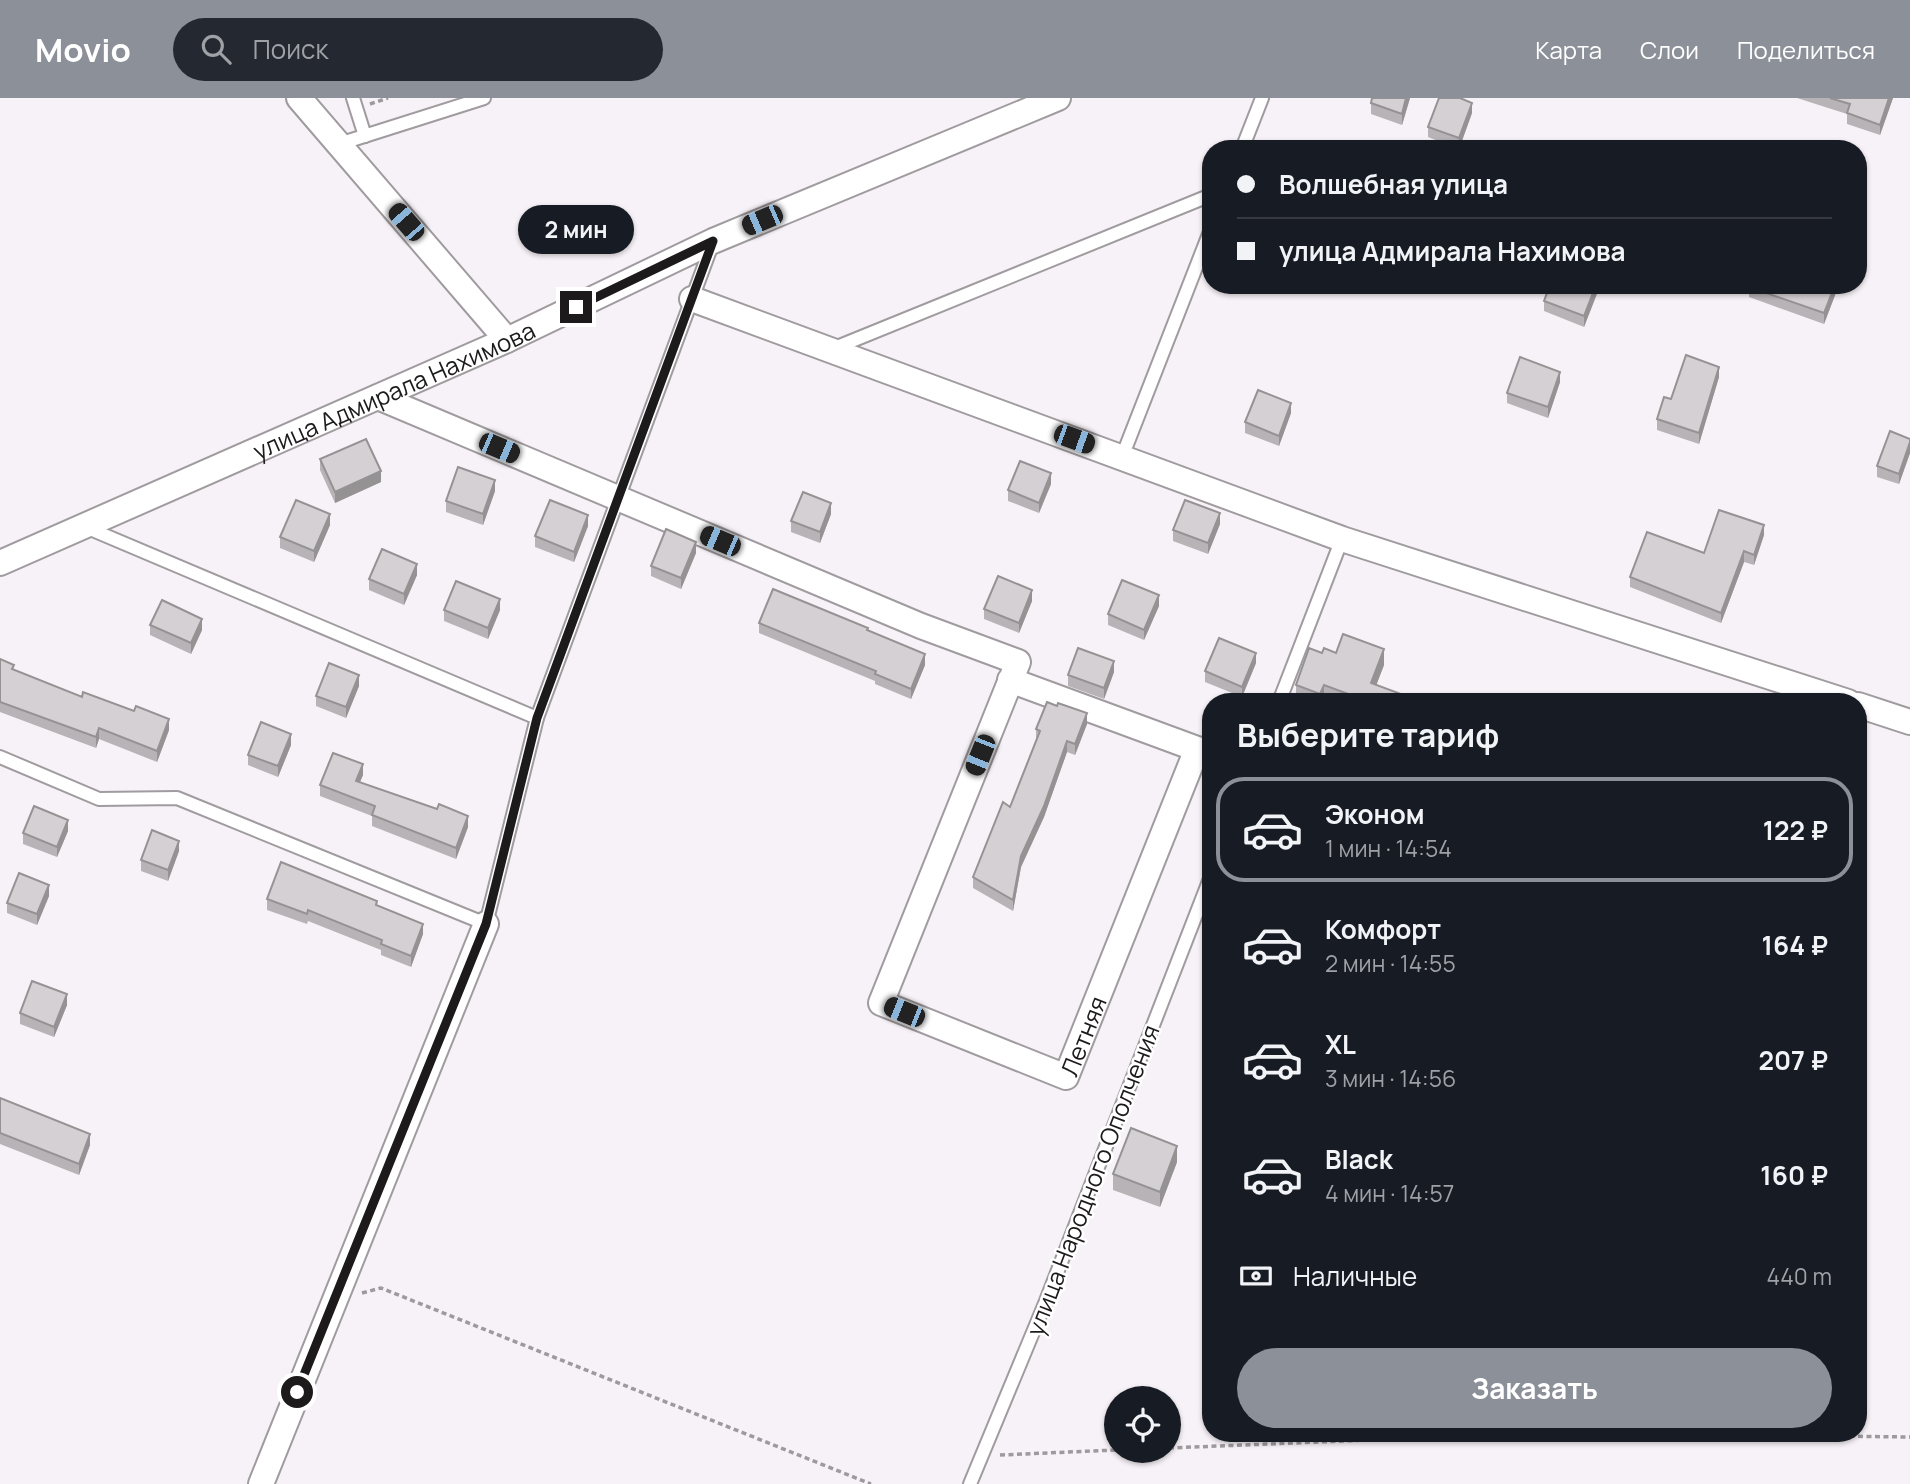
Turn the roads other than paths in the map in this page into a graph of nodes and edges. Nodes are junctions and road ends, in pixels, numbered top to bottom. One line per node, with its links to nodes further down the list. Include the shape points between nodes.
1 (299, 98): 9 (street)
2 (353, 98): 7 (lane)
3 (484, 98): 6 (lane)
4 (1058, 98): 11 (street, улица Адмирала Нахимова)
5 (1262, 98): 8 (lane)
6 (460, 102): 7 (lane)
7 (365, 136): 9 (lane)
8 (1246, 140)
9 (339, 144): 14 (street)
10 (1202, 199): 15 (lane)
11 (713, 241): 13 (lane); 14 (street, улица Адмирала Нахимова)
12 (1202, 252): 17 (lane)
13 (692, 299): 15 (street); 18 (lane)
14 (507, 340): 16 (street, улица Адмирала Нахимова)
15 (831, 349): 17 (street)
16 (379, 397): 18 (street); 19 (street, улица Адмирала Нахимова)
17 (1122, 457): 20 (street)
18 (620, 499): 22 (street, via 1018,662); 26 (lane)
19 (83, 526): 21 (street, улица Адмирала Нахимова); 26 (lane)
20 (1342, 539): 23 (lane); 24 (street)
21 (0, 563)
22 (1010, 680): 22 (street, Летняя, via 881,1003 1066,1077 1197,749)
23 (1282, 693)
24 (1820, 693)
25 (1867, 708): 27 (street)
26 (537, 718): 30 (lane)
27 (1910, 722)
28 (0, 757): 30 (lane, via 99,799 177,798)
29 (1202, 899): 32 (lane, улица Народного Ополчения)
30 (486, 924): 31 (street)
31 (261, 1484)
32 (970, 1484)

